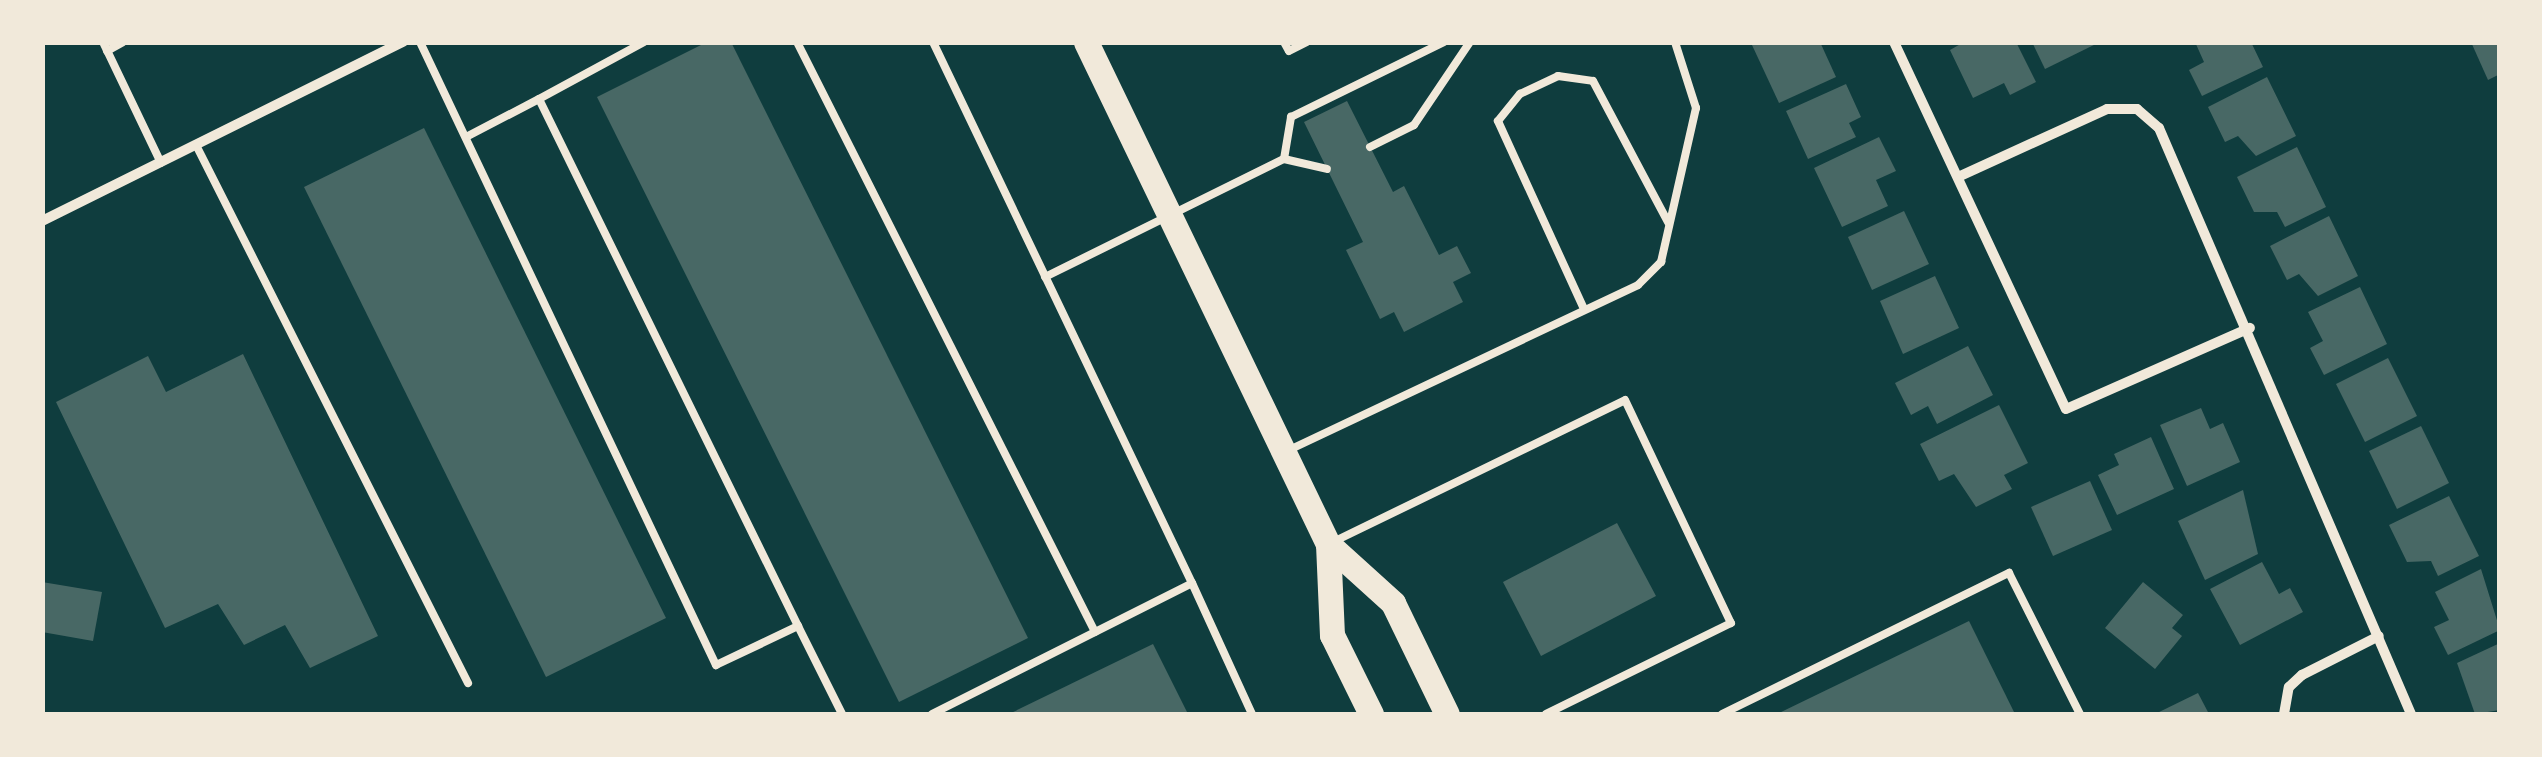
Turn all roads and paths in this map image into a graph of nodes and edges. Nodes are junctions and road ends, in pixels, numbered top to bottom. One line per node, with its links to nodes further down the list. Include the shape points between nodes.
1 (123, 42): 14 (lane)
2 (403, 42): 17 (street)
3 (420, 42): 16 (lane)
4 (644, 42): 15 (lane)
5 (797, 42): 33 (lane)
6 (933, 42): 26 (lane)
7 (1086, 42): 23 (main road)
8 (1284, 42): 9 (lane, via 1289,52)
9 (1306, 42)
10 (1444, 42): 19 (lane, via 1291,117)
11 (1470, 42): 18 (lane, via 1414,125)
12 (1675, 42): 25 (lane, via 1696,108)
13 (1894, 42): 22 (street)
14 (104, 46): 20 (lane)
15 (539, 98): 16 (lane); 32 (lane)
16 (466, 138): 32 (lane, via 716,664)
17 (196, 146): 20 (street); 35 (lane)
18 (1370, 147)
19 (1284, 159): 21 (lane); 23 (lane)
20 (161, 162): 24 (street)
21 (1327, 169)
22 (1958, 177): 28 (street, via 2087,115 2138,109 2166,139); 28 (street, via 2066,409)
23 (1170, 216): 26 (lane); 29 (main road)
24 (42, 221)
25 (1668, 222): 27 (lane, via 1661,262 1638,284); 27 (lane, via 1593,81 1558,76 1520,94 1498,121)
26 (1045, 277): 31 (lane)
27 (1584, 309): 29 (lane)
28 (2250, 328): 34 (street)
29 (1284, 452): 30 (main road)
30 (1328, 544): 39 (main road, via 1332,635); 40 (main road, via 1393,603); 41 (lane, via 1625,400 1730,624)
31 (1192, 583): 33 (lane); 38 (lane)
32 (798, 626): 36 (lane)
33 (1095, 632): 37 (lane)
34 (2378, 636): 44 (street, via 2302,675); 45 (street)
35 (468, 683)
36 (842, 714)
37 (932, 714)
38 (1252, 714)
39 (1371, 714)
40 (1447, 714)
41 (1546, 714)
42 (1722, 714): 43 (lane, via 2009,573)
43 (2080, 714)
44 (2284, 714)
45 (2411, 714)

